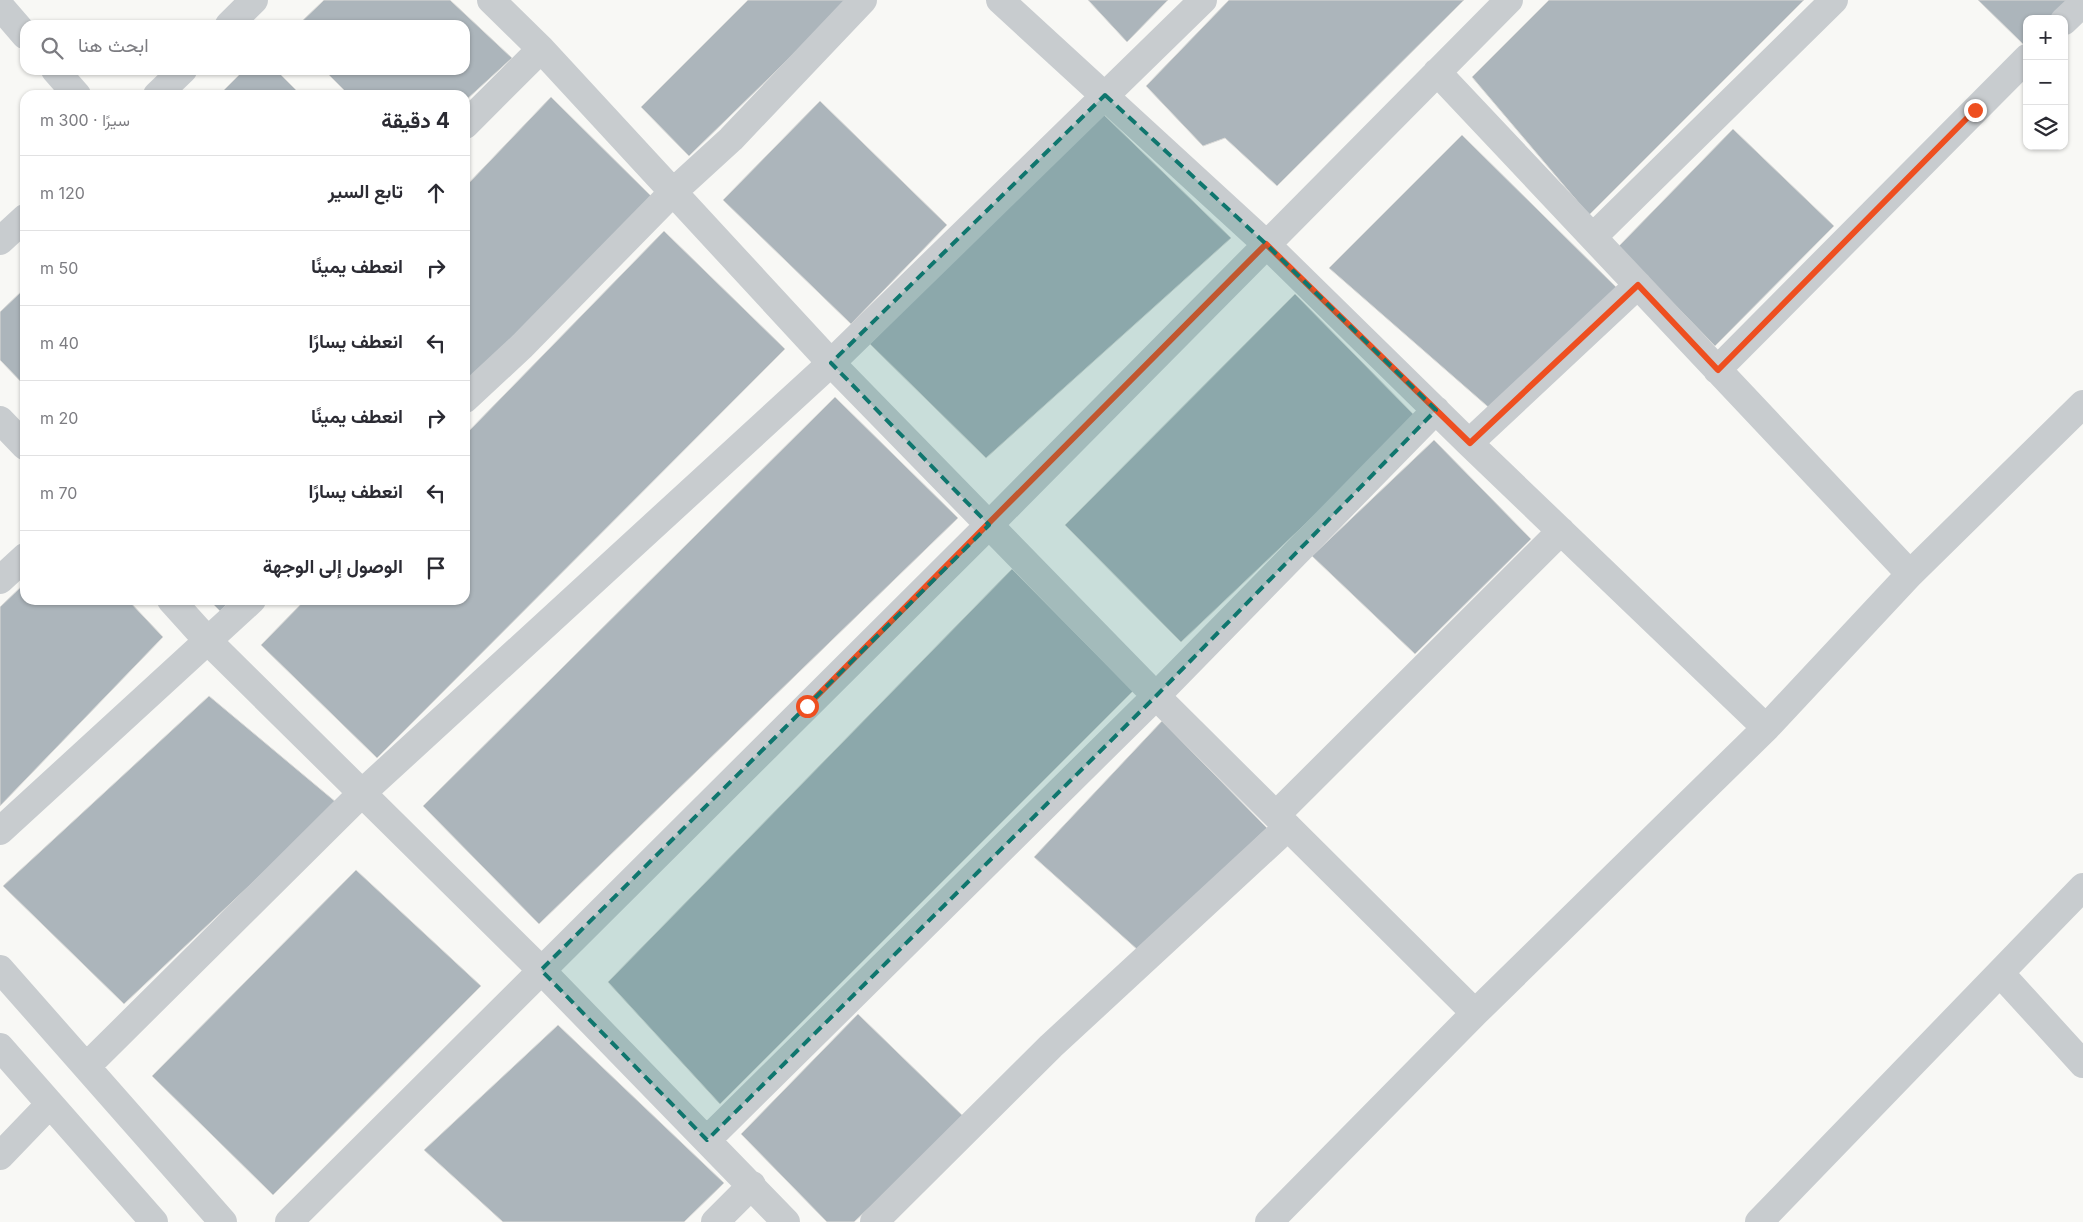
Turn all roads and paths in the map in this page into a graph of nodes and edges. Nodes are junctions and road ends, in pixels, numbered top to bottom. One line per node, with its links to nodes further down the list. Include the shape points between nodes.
1 (254, 0): 11 (street)
2 (491, 0): 13 (street)
3 (863, 0): 22 (street, via 731,138)
4 (1000, 0): 20 (street)
5 (1203, 0): 20 (street)
6 (1509, 0): 15 (street)
7 (1834, 0): 24 (street)
8 (2083, 3): 10 (street)
9 (0, 6): 12 (street)
10 (2068, 17)
11 (234, 20)
12 (20, 29)
13 (541, 49): 21 (street); 22 (street)
14 (2025, 60): 29 (street)
15 (1437, 72): 24 (street); 26 (street)
16 (59, 75): 18 (street)
17 (178, 75): 19 (street)
18 (72, 90)
19 (162, 90)
20 (1105, 95): 26 (street); 28 (street)
21 (470, 120)
22 (673, 192): 28 (street); 30 (street)
23 (20, 223): 25 (street)
24 (1593, 238): 27 (street)
25 (0, 241)
26 (1266, 244): 32 (street); 36 (street)
27 (1638, 285): 29 (street); 35 (street)
28 (831, 363): 36 (street); 46 (street)
29 (1718, 370): 39 (street)
30 (470, 394)
31 (2083, 404): 39 (street)
32 (1436, 410): 35 (street); 44 (street)
33 (0, 420): 34 (street)
34 (20, 441)
35 (1470, 443): 37 (street)
36 (989, 524): 44 (street); 51 (street)
37 (1561, 531): 45 (street); 47 (street)
38 (20, 562): 40 (street)
39 (1910, 574): 45 (street)
40 (0, 580)
41 (176, 605): 43 (street)
42 (247, 605): 43 (street)
43 (208, 641): 46 (street); 48 (street)
44 (1156, 696): 47 (street); 58 (street)
45 (1766, 728): 53 (street)
46 (362, 793): 51 (street); 56 (street)
47 (1282, 821): 53 (street); 66 (street)
48 (0, 831)
49 (2083, 887): 52 (street)
50 (0, 969): 56 (street)
51 (541, 970): 58 (street); 63 (street)
52 (2000, 974): 55 (street); 68 (street)
53 (1476, 1013): 67 (street)
54 (0, 1046): 57 (street)
55 (2083, 1064)
56 (87, 1066): 62 (street)
57 (50, 1104): 59 (street); 61 (street)
58 (707, 1140): 60 (street)
59 (0, 1156)
60 (752, 1185): 64 (street); 65 (street)
61 (154, 1222)
62 (222, 1222)
63 (289, 1222)
64 (715, 1222)
65 (786, 1222)
66 (874, 1222)
67 (1270, 1222)
68 (1759, 1222)

